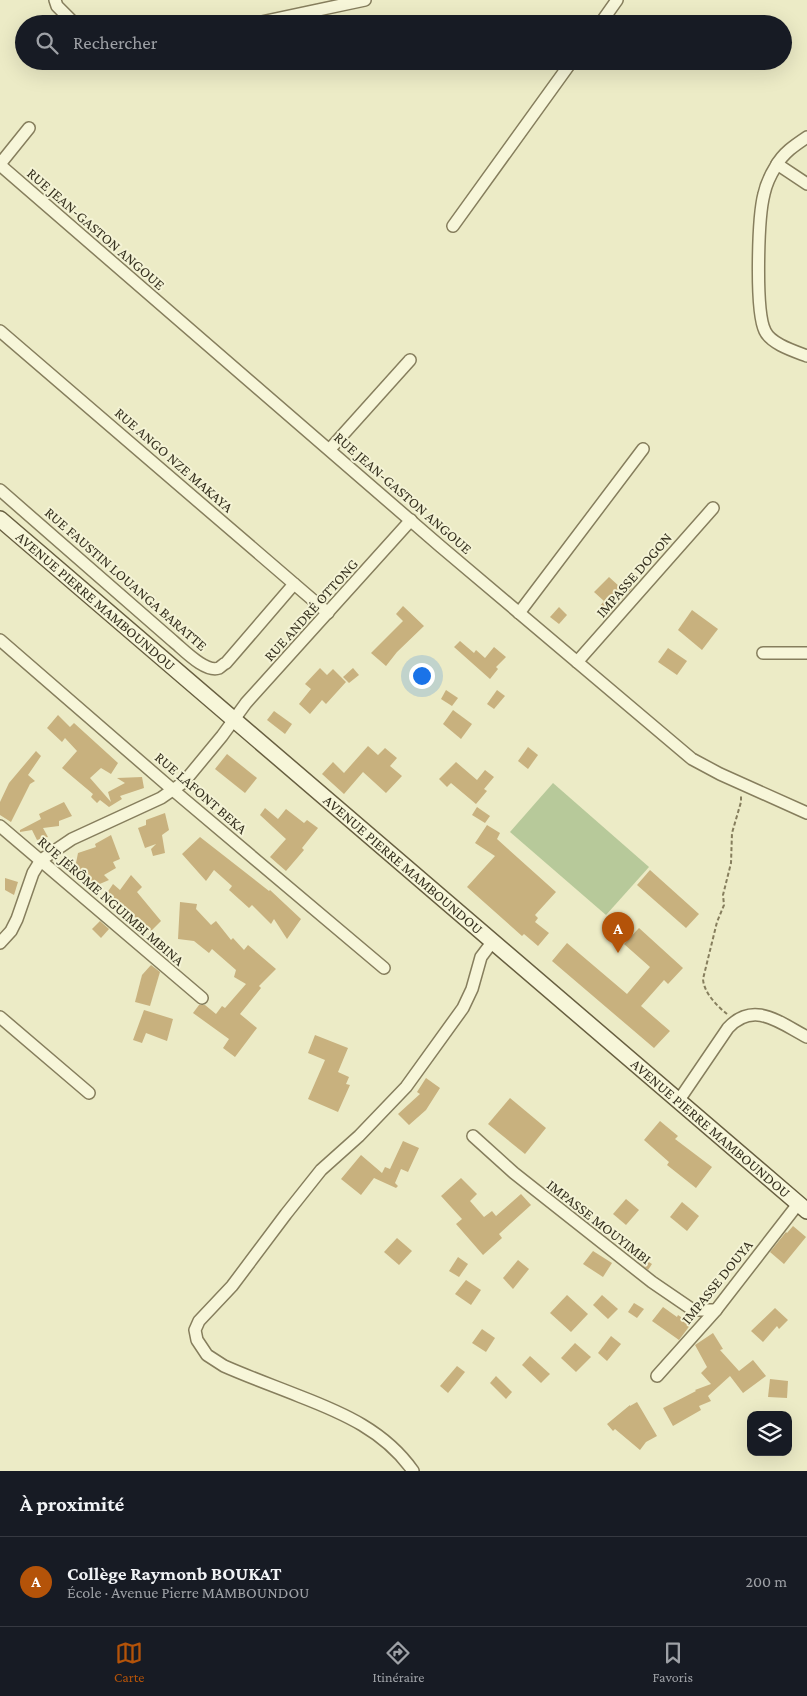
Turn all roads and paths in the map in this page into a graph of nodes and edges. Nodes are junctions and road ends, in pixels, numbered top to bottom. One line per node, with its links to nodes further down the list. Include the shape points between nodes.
1 (55, 0): 4 (street)
2 (364, 0): 5 (street)
3 (617, 0): 6 (street)
4 (66, 15)
5 (294, 15)
6 (606, 15)
7 (566, 70): 13 (street)
8 (30, 128): 10 (street)
9 (807, 138): 11 (street, via 790,149)
10 (0, 164): 17 (street, RUE JEAN-GASTON ANGOUE)
11 (777, 164): 12 (street); 15 (street, via 764,193 761,212 758,302 764,330 769,336)
12 (807, 184)
13 (453, 226)
14 (0, 331): 23 (street, RUE ANGO NZE MAKAYA)
15 (807, 356)
16 (410, 360): 17 (street)
17 (330, 449): 22 (street, RUE JEAN-GASTON ANGOUE)
18 (643, 449): 25 (street)
19 (0, 490): 23 (street, RUE FAUSTIN LOUANGA BARATTE, via 173,641 209,668 218,668 226,663)
20 (713, 508): 29 (street, IMPASSE DOGON)
21 (0, 519): 30 (street, AVENUE PIERRE MAMBOUNDOU)
22 (411, 520): 24 (street, RUE ANDRÉ OTTONG); 25 (street, RUE JEAN-GASTON ANGOUE)
23 (294, 584): 24 (street, RUE ANGO NZE MAKAYA)
24 (328, 613): 30 (street, RUE ANDRÉ OTTONG)
25 (520, 613): 29 (street, RUE JEAN-GASTON ANGOUE)
26 (0, 640): 32 (street, RUE LAFONT BEKA)
27 (807, 653): 28 (street)
28 (764, 654)
29 (577, 662): 31 (street, RUE JEAN-GASTON ANGOUE, via 692,759)
30 (234, 720): 32 (street, RUE ANDRÉ OTTONG, via 184,782); 36 (street, AVENUE PIERRE MAMBOUNDOU)
31 (741, 783): 33 (street, RUE JEAN-GASTON ANGOUE); 41 (path, via 741,802 732,833 724,905 703,979 715,1004)
32 (173, 790): 35 (street, RUE ANDRÉ OTTONG, via 72,839); 38 (street, RUE LAFONT BEKA)
33 (807, 813)
34 (0, 826): 35 (street, RUE JÉRÔME NGUIMBI MBINA)
35 (40, 860): 37 (street, via 17,919); 39 (street, RUE JÉRÔME NGUIMBI MBINA)
36 (494, 942): 44 (street, AVENUE PIERRE MAMBOUNDOU); 49 (street, via 482,958 463,1008 406,1087 321,1170 195,1330 196,1340 207,1355 224,1366 362,1423 397,1451)
37 (0, 943)
38 (384, 968)
39 (202, 998)
40 (0, 1017): 43 (street)
41 (736, 1020): 42 (street, via 749,1014 764,1015); 44 (street)
42 (807, 1037)
43 (90, 1093)
44 (679, 1100): 46 (street, AVENUE PIERRE MAMBOUNDOU)
45 (473, 1136): 47 (street, IMPASSE MOUYIMBI, via 514,1174 652,1282 693,1310)
46 (803, 1208): 47 (street, IMPASSE DOUYA)
47 (716, 1310): 48 (street, IMPASSE DOUYA)
48 (657, 1376)
49 (413, 1471)

